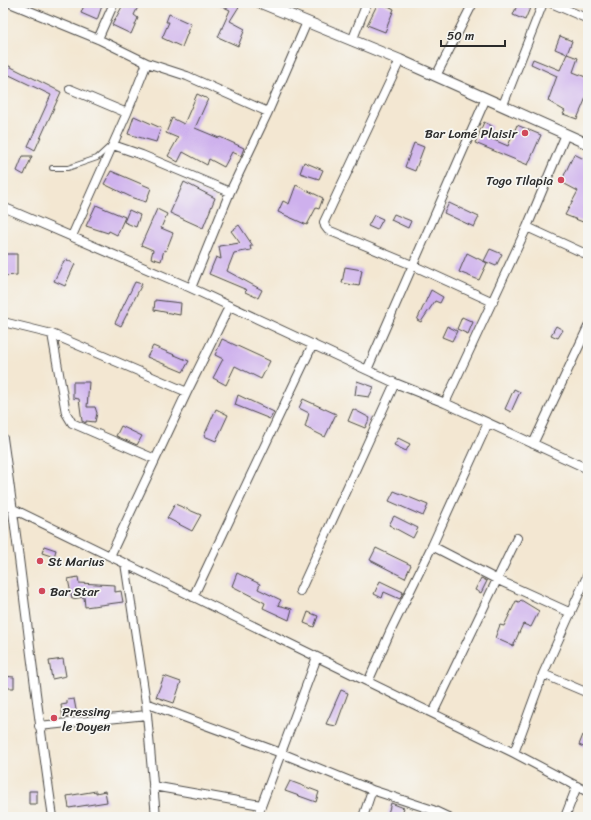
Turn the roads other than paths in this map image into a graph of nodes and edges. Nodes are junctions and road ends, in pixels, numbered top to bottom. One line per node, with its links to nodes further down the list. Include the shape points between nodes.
1 (10, 3): 10 (street)
2 (114, 3): 10 (street)
3 (367, 3): 11 (street)
4 (473, 3): 14 (street)
5 (544, 3): 17 (street)
6 (551, 3): 8 (street)
7 (268, 4): 9 (street)
8 (588, 19)
9 (307, 22): 11 (street); 18 (street)
10 (98, 39): 13 (street)
11 (352, 41): 12 (street)
12 (400, 60): 14 (street); 29 (street, via 324,222 328,230)
13 (148, 63): 18 (street, via 187,76); 19 (street)
14 (436, 76): 16 (street)
15 (70, 89): 19 (street)
16 (486, 98): 17 (street); 29 (street)
17 (503, 105): 20 (street)
18 (268, 112): 24 (street)
19 (127, 113): 21 (street)
20 (566, 134): 22 (street); 26 (street)
21 (114, 143): 23 (lane, via 97,158 68,168); 24 (street); 27 (street)
22 (588, 144)
23 (52, 168)
24 (230, 192): 30 (street)
25 (3, 207): 27 (street)
26 (527, 227): 28 (street); 31 (street)
27 (72, 236): 30 (street)
28 (588, 255)
29 (412, 265): 31 (street); 37 (street)
30 (191, 288): 32 (street)
31 (492, 302): 40 (street)
32 (229, 307): 36 (street); 39 (street)
33 (3, 322): 35 (street)
34 (588, 327): 43 (street)
35 (52, 334): 39 (street); 44 (street, via 66,413 72,423)
36 (313, 344): 37 (street); 55 (street)
37 (367, 370): 38 (street)
38 (395, 383): 40 (street); 54 (street)
39 (187, 392): 44 (street)
40 (446, 403): 41 (street)
41 (488, 423): 43 (street); 49 (street)
42 (3, 438): 47 (street)
43 (533, 444): 45 (street)
44 (155, 459): 50 (street)
45 (588, 469)
46 (3, 504): 47 (street)
47 (13, 509): 50 (street); 64 (street)
48 (517, 538): 53 (street)
49 (432, 546): 53 (street); 59 (street)
50 (110, 556): 51 (street)
51 (125, 563): 55 (street); 61 (street)
52 (588, 574): 56 (street)
53 (498, 580): 56 (street); 62 (street)
54 (300, 591)
55 (194, 597): 57 (street)
56 (571, 613): 58 (street)
57 (317, 657): 59 (street); 65 (street)
58 (543, 674): 60 (street); 66 (street)
59 (368, 682): 62 (street)
60 (588, 693)
61 (146, 703): 63 (street); 65 (street)
62 (433, 713): 66 (street)
63 (147, 715): 64 (street); 67 (street)
64 (39, 726): 72 (street)
65 (281, 753): 69 (street); 71 (street)
66 (514, 753): 68 (street)
67 (153, 786): 71 (street); 73 (street)
68 (577, 786): 70 (street); 77 (street)
69 (372, 790): 75 (street); 76 (street)
70 (588, 792)
71 (262, 805): 74 (street)
72 (53, 817)
73 (156, 817)
74 (257, 817)
75 (363, 817)
76 (448, 817)
77 (565, 817)

